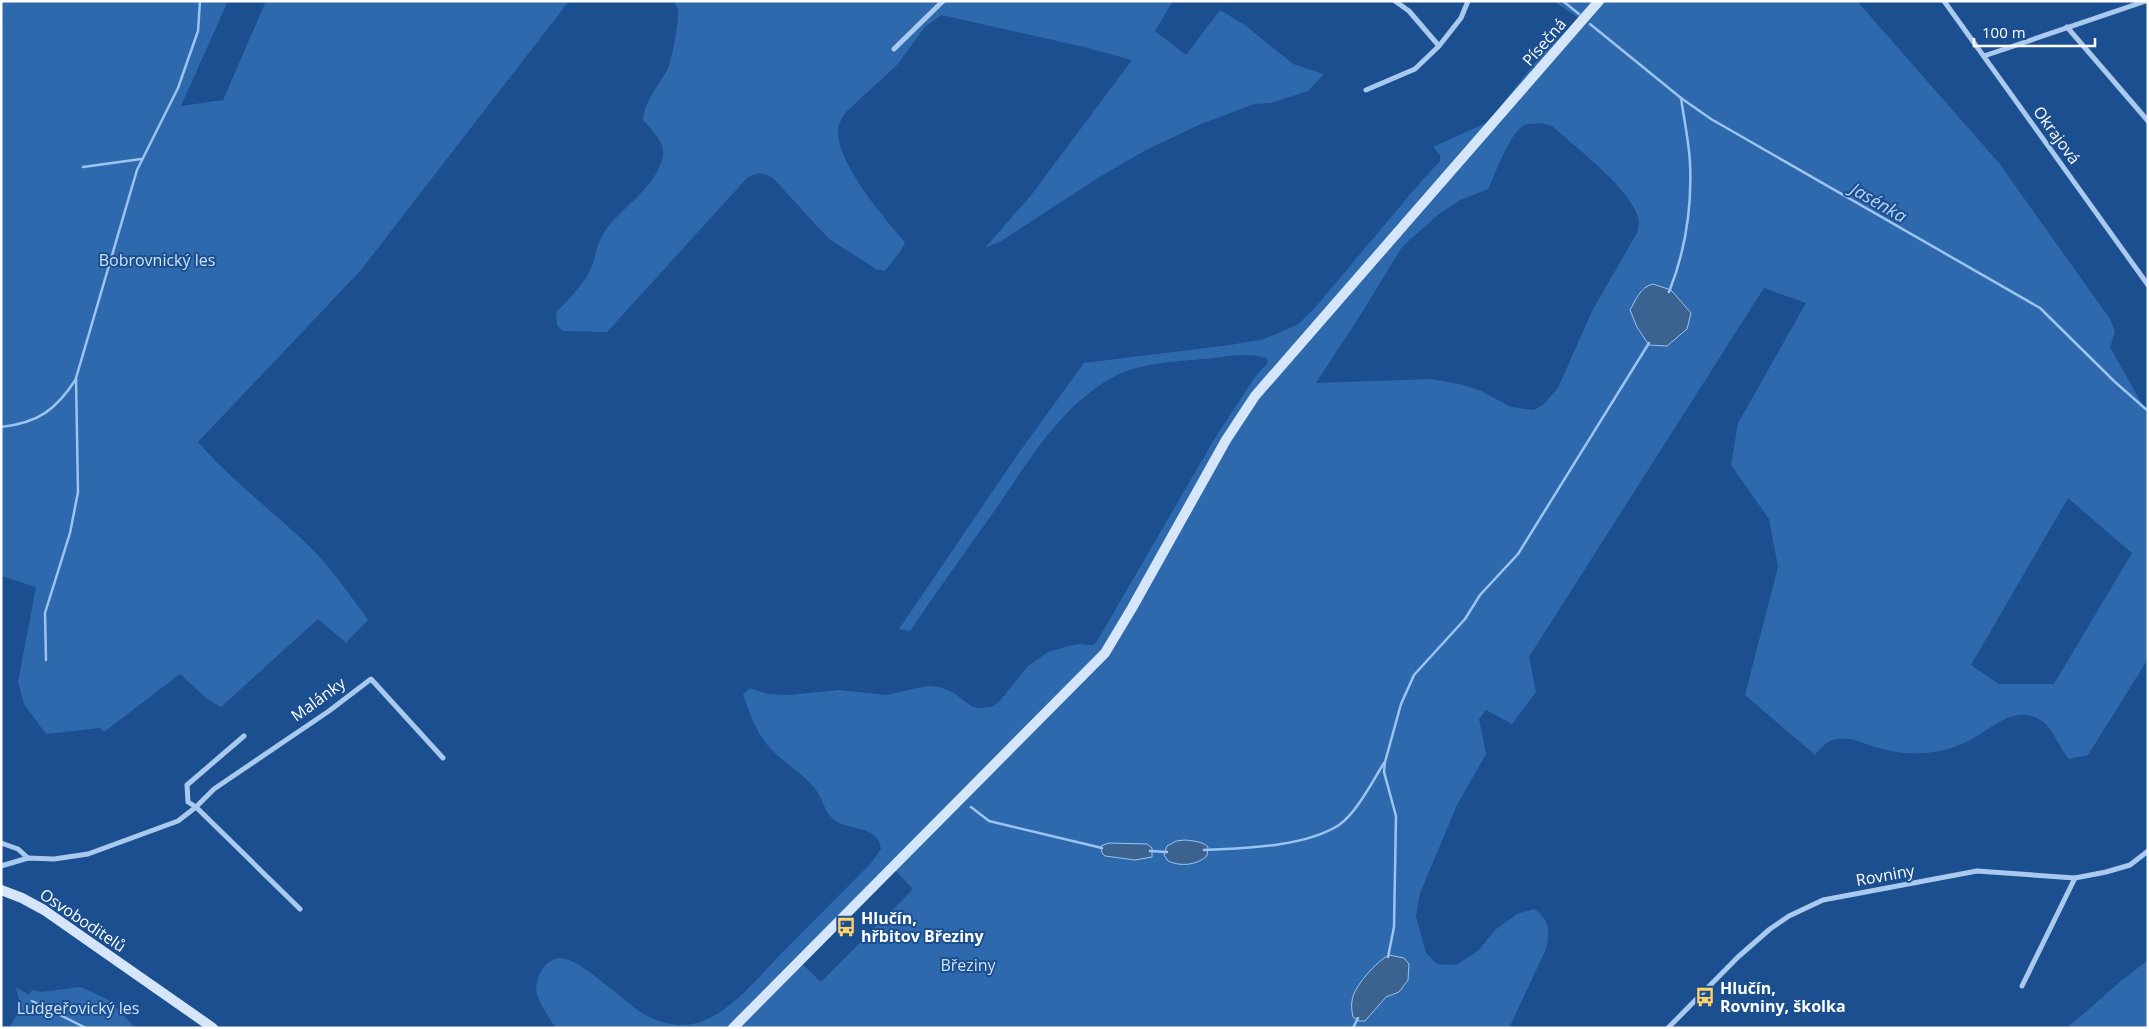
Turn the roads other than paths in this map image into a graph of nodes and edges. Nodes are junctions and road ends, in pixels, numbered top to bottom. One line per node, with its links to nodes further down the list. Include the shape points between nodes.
1 (943, 1): 9 (street)
2 (1395, 1): 8 (street)
3 (1468, 1): 8 (street, via 1461,18)
4 (1600, 1): 26 (street, Písečná, via 1255,396 1226,440 1105,653)
5 (1944, 1): 10 (street, Okrajová)
6 (2146, 1): 7 (street)
7 (2067, 27): 10 (street); 12 (street)
8 (1439, 46): 11 (street, via 1415,69)
9 (894, 49)
10 (1984, 56): 13 (street, Okrajová)
11 (1366, 90)
12 (2148, 121)
13 (2148, 285)
14 (244, 736): 16 (street, via 187,785 188,802)
15 (443, 758): 16 (street, Malánky, via 371,679 214,789)
16 (196, 806): 19 (street, Malánky, via 178,821 88,854 54,859); 23 (street)
17 (1, 843): 19 (street, via 18,849)
18 (2148, 851): 21 (street, Rovniny, via 2130,865)
19 (28, 858): 20 (street, Malánky)
20 (1, 866)
21 (2075, 878): 24 (street); 27 (street, Rovniny, via 1977,871 1823,900 1789,916 1770,930 1738,957)
22 (1, 890): 25 (street, Osvoboditelů, via 44,910)
23 (300, 909)
24 (2022, 986)
25 (213, 1028)
26 (733, 1028)
27 (1668, 1028)

